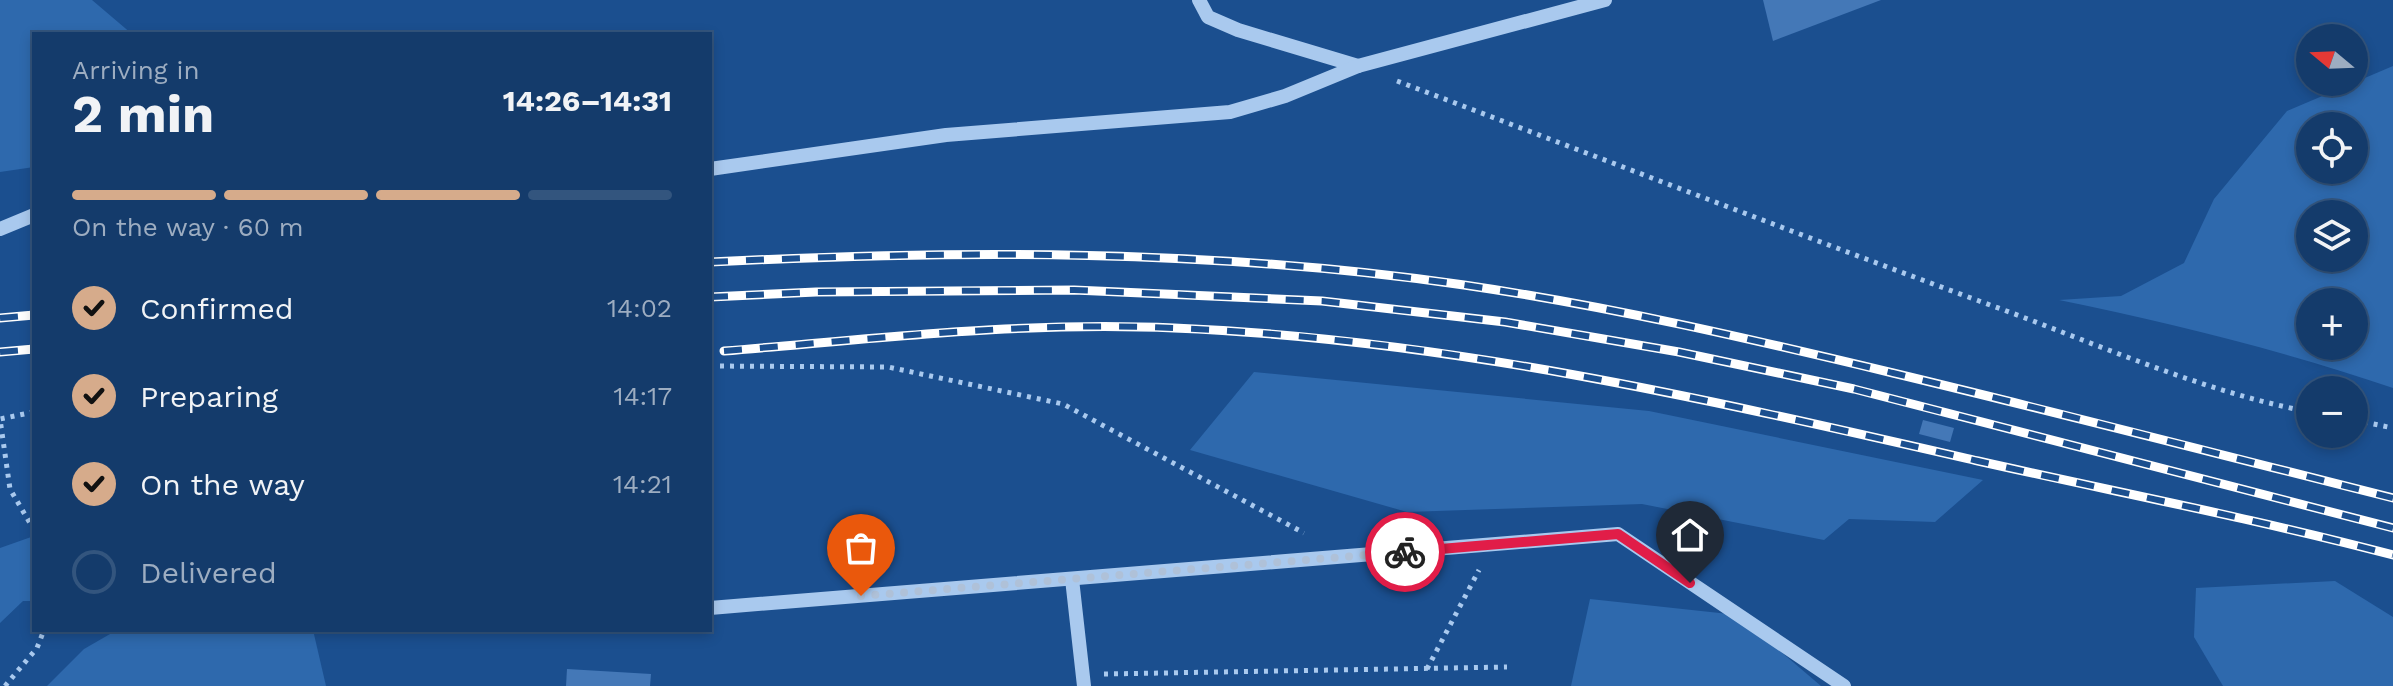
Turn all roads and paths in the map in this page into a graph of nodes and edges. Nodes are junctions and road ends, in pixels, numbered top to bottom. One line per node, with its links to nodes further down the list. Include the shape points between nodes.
1 (1199, 0): 3 (street, via 1208,17 1238,30)
2 (1605, 0): 3 (street)
3 (1358, 66): 4 (street, via 1230,112 946,135); 8 (path, via 2204,383)
4 (712, 169)
5 (32, 216): 6 (street)
6 (0, 229)
7 (712, 366): 13 (path, via 888,367 1063,404)
8 (2296, 409)
9 (32, 412): 12 (path, via 0,419 10,489)
10 (2368, 423): 11 (path)
11 (2393, 428)
12 (32, 527)
13 (1307, 535)
14 (1492, 545): 15 (street); 19 (path); 22 (street, via 1618,534)
15 (1072, 579): 16 (street); 20 (street)
16 (712, 608)
17 (43, 632): 21 (path, via 37,648)
18 (1507, 667): 19 (path)
19 (1427, 669): 20 (path)
20 (1084, 680)
21 (5, 686)
22 (1844, 686)

